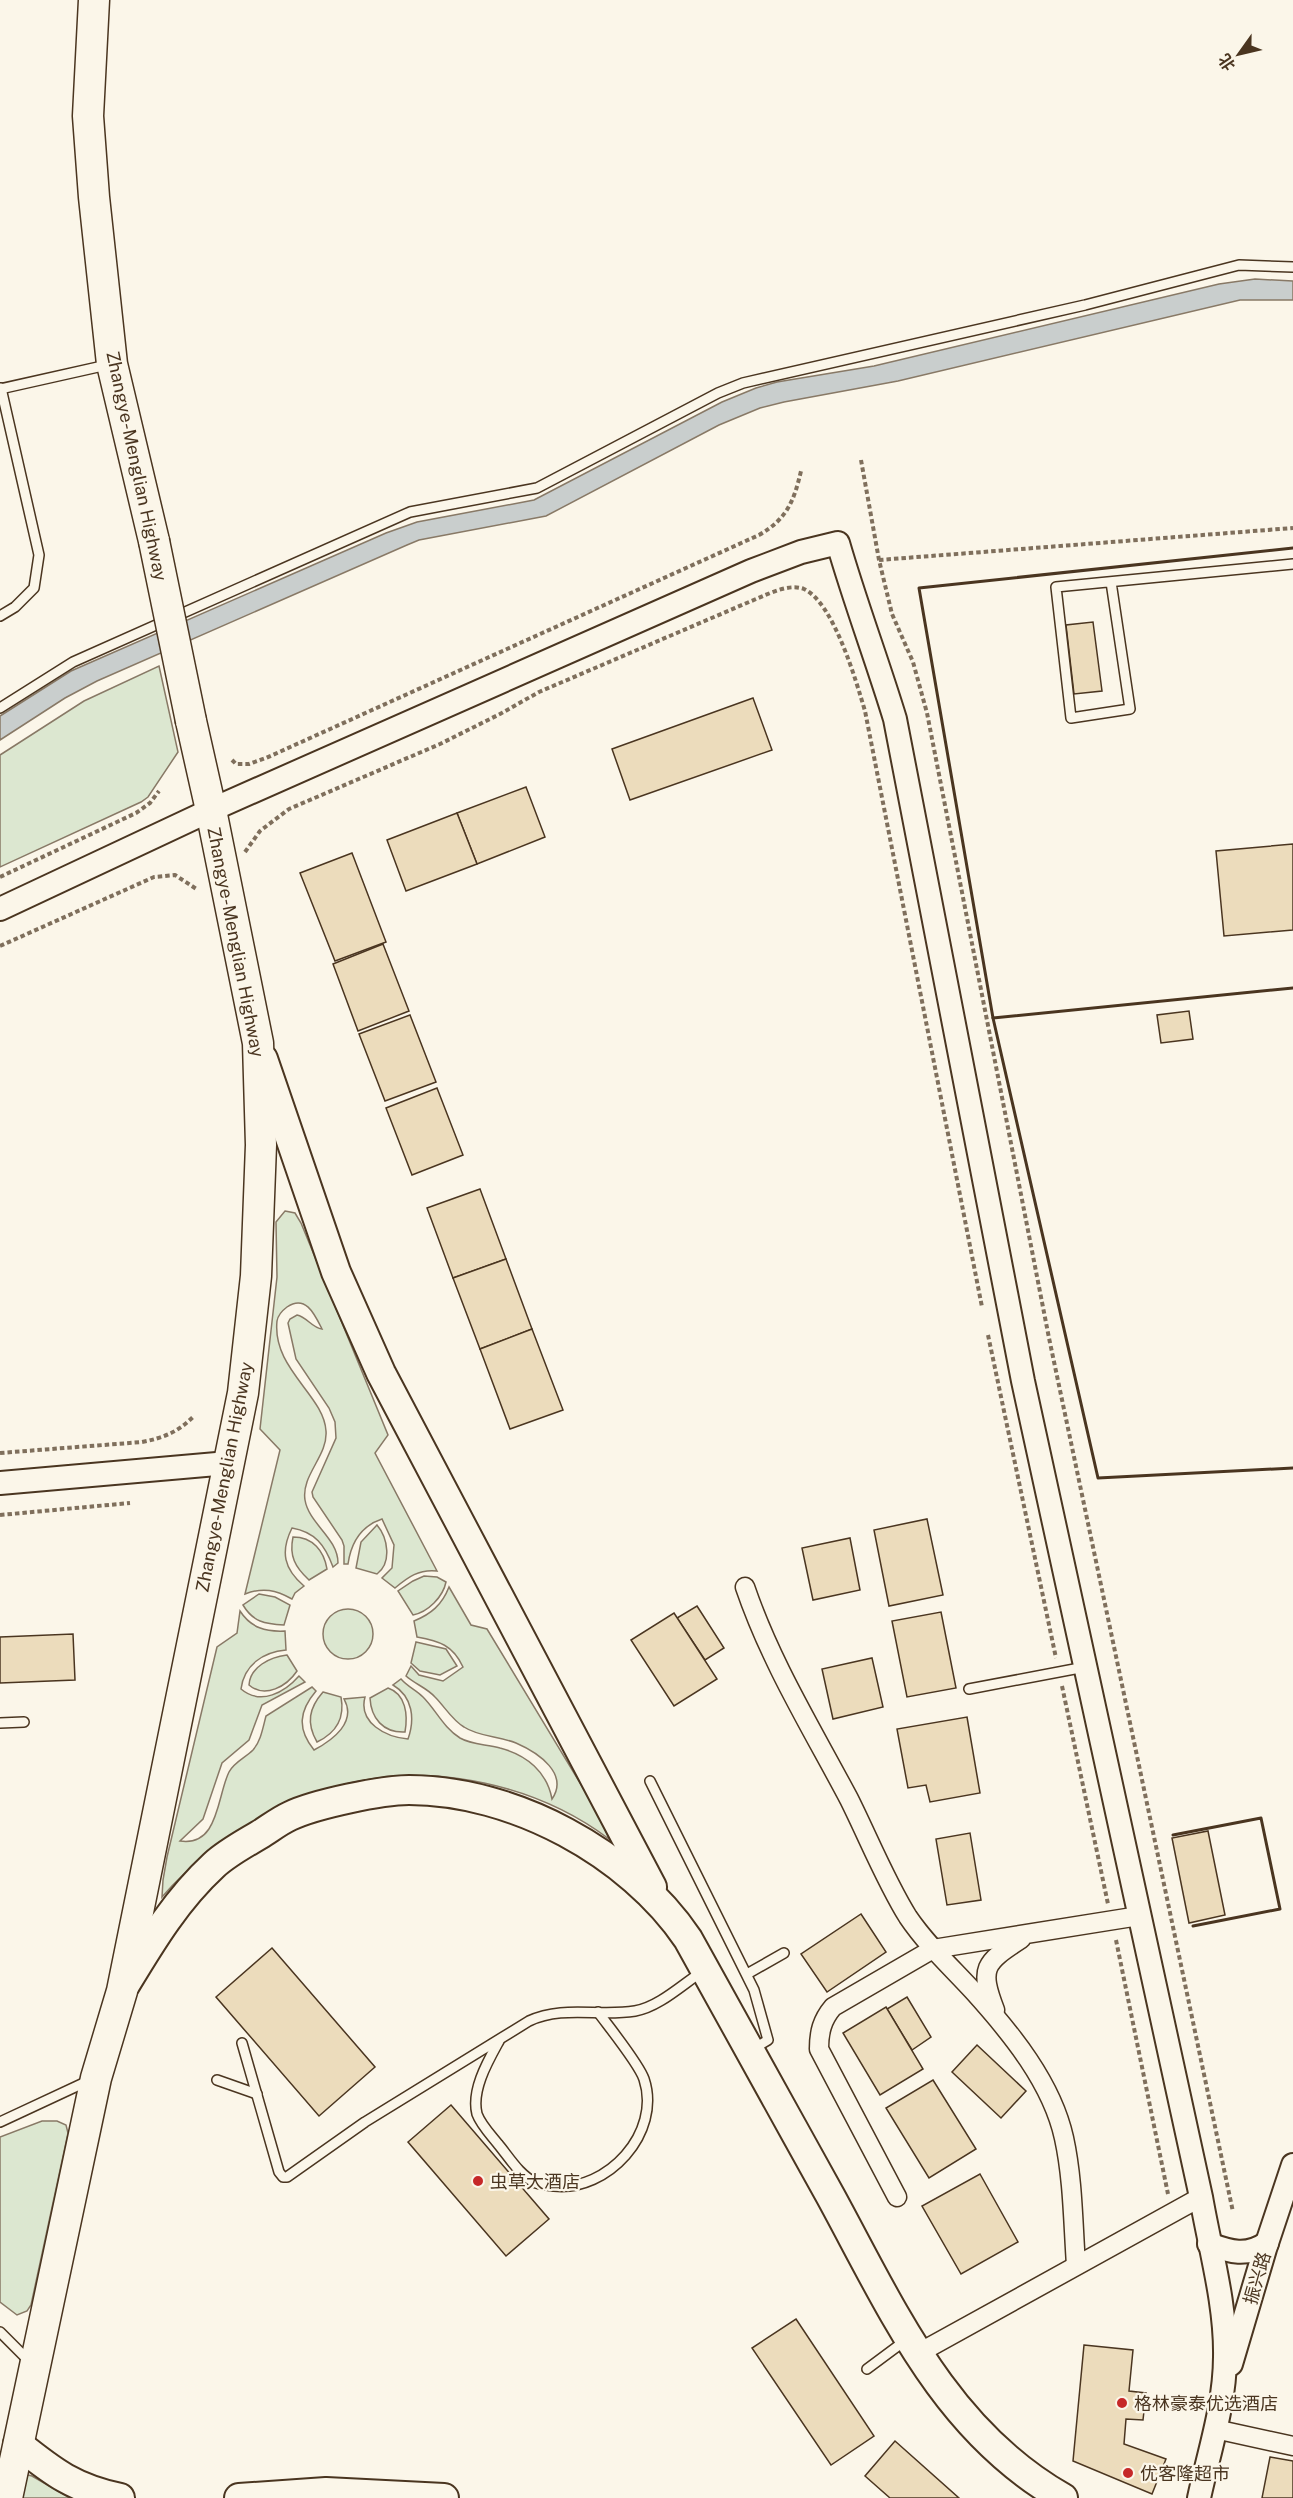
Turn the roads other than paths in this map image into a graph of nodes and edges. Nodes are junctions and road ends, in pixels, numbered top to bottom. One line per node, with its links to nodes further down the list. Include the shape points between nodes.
1 (94, 0): 3 (highway, Zhangye-Menglian Highway, via 88,116)
2 (1293, 267): 8 (lane, via 1239,265 1085,305 743,383 537,488 410,512 73,662)
3 (112, 364): 4 (lane); 9 (highway, Zhangye-Menglian Highway, bridge)
4 (1, 388): 7 (lane, via 39,555 34,588)
5 (1293, 564): 6 (lane)
6 (1112, 582): 6 (lane, via 1056,587 1071,718 1130,709)
7 (0, 616)
8 (0, 708)
9 (211, 810): 10 (street); 11 (highway, Zhangye-Menglian Highway); 15 (street, via 751,571 838,543 894,719 1023,1381)
10 (0, 909)
11 (258, 1043): 12 (highway, Zhangye-Menglian Highway, via 261,1145 256,1276 243,1393); 20 (main road, via 336,1272 381,1373)
12 (228, 1463): 13 (street); 27 (highway, Zhangye-Menglian Highway)
13 (0, 1483)
14 (745, 1587): 23 (street, via 785,1682 907,1915)
15 (1085, 1667): 16 (lane); 21 (street)
16 (969, 1689)
17 (24, 1722): 18 (lane)
18 (0, 1723)
19 (650, 1781): 26 (lane)
20 (661, 1903): 25 (main road); 27 (main road, via 639,1881 580,1841 508,1807 408,1790 360,1797 291,1816 215,1864 167,1918)
21 (1139, 1916): 22 (street); 39 (street)
22 (1027, 1936): 23 (street); 29 (street, via 1003,1951 986,1970 986,1986)
23 (933, 1949): 29 (street); 38 (street, via 833,2007 825,2016 819,2035 822,2059)
24 (784, 1953): 26 (lane)
25 (705, 1970): 28 (lane, via 647,2007); 32 (main road)
26 (747, 1974): 32 (lane, via 768,2040)
27 (122, 1991): 33 (highway, Zhangye-Menglian Highway)
28 (598, 2012): 30 (lane, via 540,2016); 30 (lane, via 644,2077 647,2111 622,2160 597,2179 582,2184 565,2187 536,2183 520,2172 477,2114 480,2084)
29 (1000, 2024): 42 (street, via 1032,2066 1057,2115 1070,2178)
30 (500, 2039): 35 (lane, via 375,2116 287,2178 279,2172)
31 (242, 2043): 35 (lane)
32 (750, 2051): 44 (main road)
33 (96, 2078): 36 (lane); 45 (highway, Zhangye-Menglian Highway)
34 (217, 2080): 35 (lane)
35 (257, 2094)
36 (0, 2122)
37 (1293, 2165): 40 (street, 振兴路)
38 (897, 2197)
39 (1201, 2197): 41 (street); 42 (street)
40 (1267, 2243): 41 (street, via 1246,2253); 47 (street, 振兴路)
41 (1209, 2244): 47 (street, via 1223,2316)
42 (1076, 2265): 44 (street)
43 (0, 2332): 45 (lane)
44 (913, 2347): 46 (lane); 55 (main road, via 946,2395 990,2445 1033,2481)
45 (34, 2367): 49 (highway, Zhangye-Menglian Highway)
46 (867, 2369)
47 (1223, 2392): 48 (street)
48 (1215, 2429): 50 (street); 56 (street)
49 (18, 2444): 51 (highway, Zhangye-Menglian Highway); 52 (main road, via 64,2480)
50 (1293, 2446)
51 (7, 2498)
52 (120, 2498)
53 (238, 2498): 54 (main road, via 326,2492)
54 (444, 2498)
55 (1063, 2498)
56 (1199, 2498)

